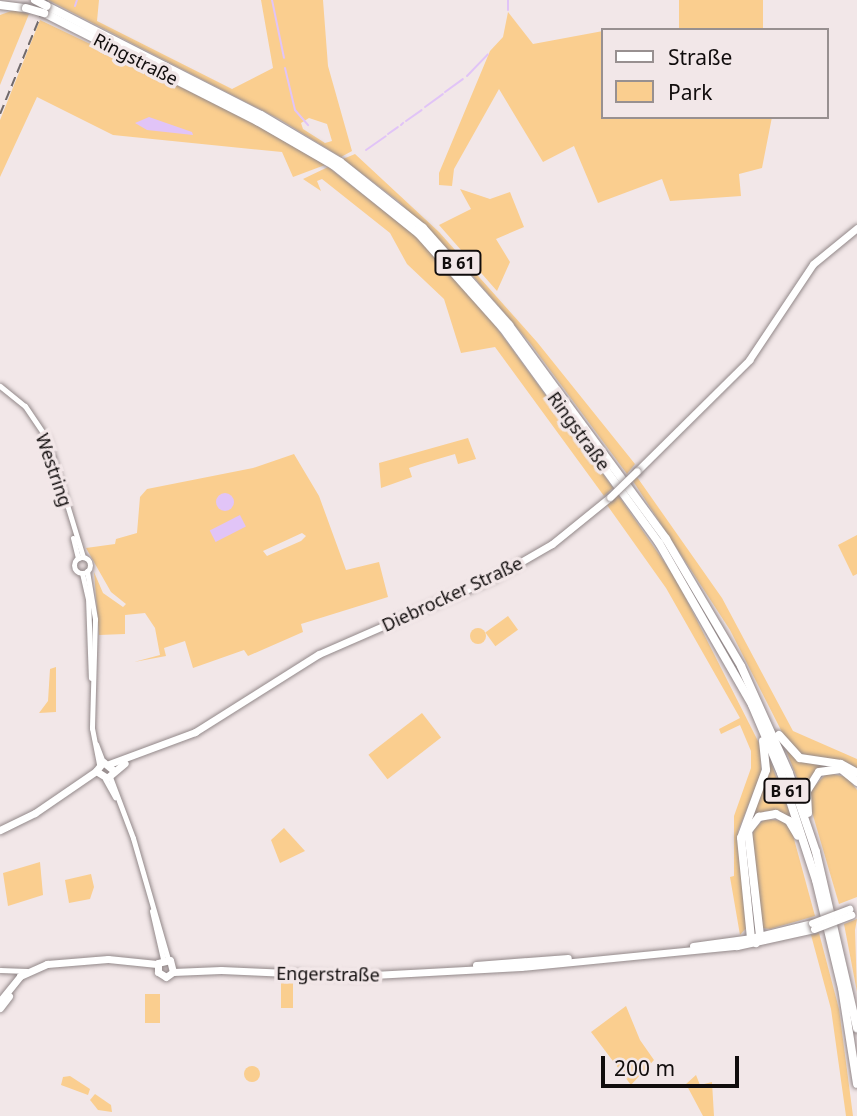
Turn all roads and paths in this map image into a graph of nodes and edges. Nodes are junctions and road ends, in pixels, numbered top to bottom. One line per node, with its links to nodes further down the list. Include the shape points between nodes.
1 (19, 0): 2 (highway, Ringstraße / B 61)
2 (33, 3): 3 (highway, B 61); 4 (highway, Ringstraße / B 61, bridge)
3 (0, 5)
4 (334, 162): 9 (highway, Ringstraße / B 61, via 419,234 502,327 659,543); 10 (highway, Ringstraße / B 61, via 424,228 517,335 666,539 724,633)
5 (857, 228): 11 (main road, Diebrocker Straße, bridge, via 813,264 749,360 610,497 552,544 513,568 319,654 204,728)
6 (0, 386): 7 (street, Westring, via 24,406 41,429 55,460)
7 (80, 557): 8 (street, via 90,562); 8 (street, via 74,567)
8 (85, 572): 11 (street, via 93,738)
9 (752, 705): 16 (highway, Ringstraße / B 61, via 781,773); 18 (highway, via 767,764 741,838)
10 (762, 707): 12 (highway, via 794,755 841,764); 15 (highway, Ringstraße / B 61)
11 (104, 770): 14 (main road, Diebrocker Straße); 19 (street, via 150,899)
12 (857, 773)
13 (857, 782): 15 (highway, via 848,772 834,768 813,777 806,801)
14 (0, 830)
15 (809, 830): 25 (highway, Ringstraße / B 61, via 836,923)
16 (816, 880): 18 (highway, via 789,821 770,814 755,821 747,846); 26 (highway, Ringstraße / B 61, via 842,988)
17 (854, 910): 18 (main road, Engerstraße, bridge, via 813,926)
18 (756, 939): 21 (main road, Engerstraße, via 583,959 355,976)
19 (161, 963): 21 (main road); 21 (main road, Engerstraße, via 163,976); 22 (main road, via 53,963)
20 (1, 970): 22 (street)
21 (174, 970)
22 (30, 972): 23 (main road); 24 (main road)
23 (0, 1001)
24 (0, 1008)
25 (857, 1028)
26 (857, 1084)

